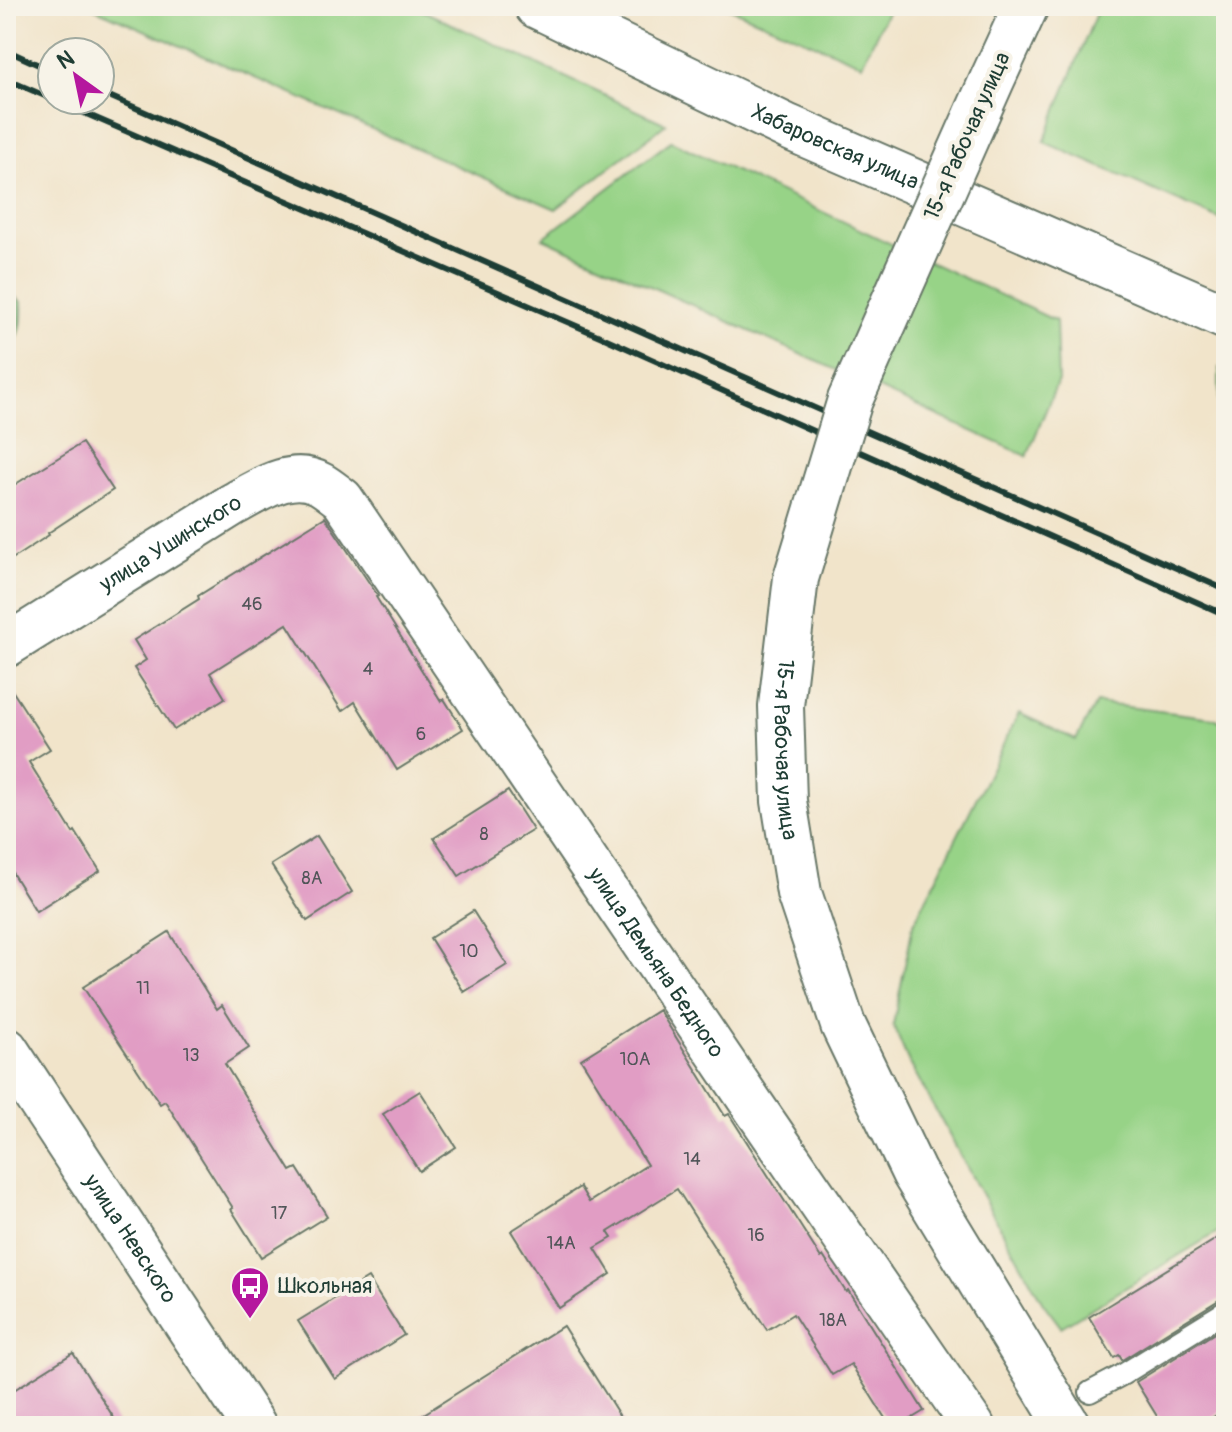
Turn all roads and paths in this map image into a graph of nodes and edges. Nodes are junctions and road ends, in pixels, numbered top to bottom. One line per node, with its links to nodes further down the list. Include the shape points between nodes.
1 (537, 6): 3 (main road, Хабаровская улица)
2 (1026, 6): 9 (main road, 15-я Рабочая улица, bridge, via 850,400 796,578 781,722 784,801 799,893 843,1025 914,1173)
3 (601, 20): 4 (main road, Хабаровская улица, via 788,127)
4 (1226, 317)
5 (342, 499): 6 (street, улица Ушинского, via 319,482 296,477 267,486); 11 (street, улица Демьяна Бедного)
6 (6, 646)
7 (6, 1050): 10 (main road, улица Невского)
8 (1226, 1311): 9 (lane, via 1122,1375)
9 (1079, 1409)
10 (254, 1426)
11 (973, 1426)

